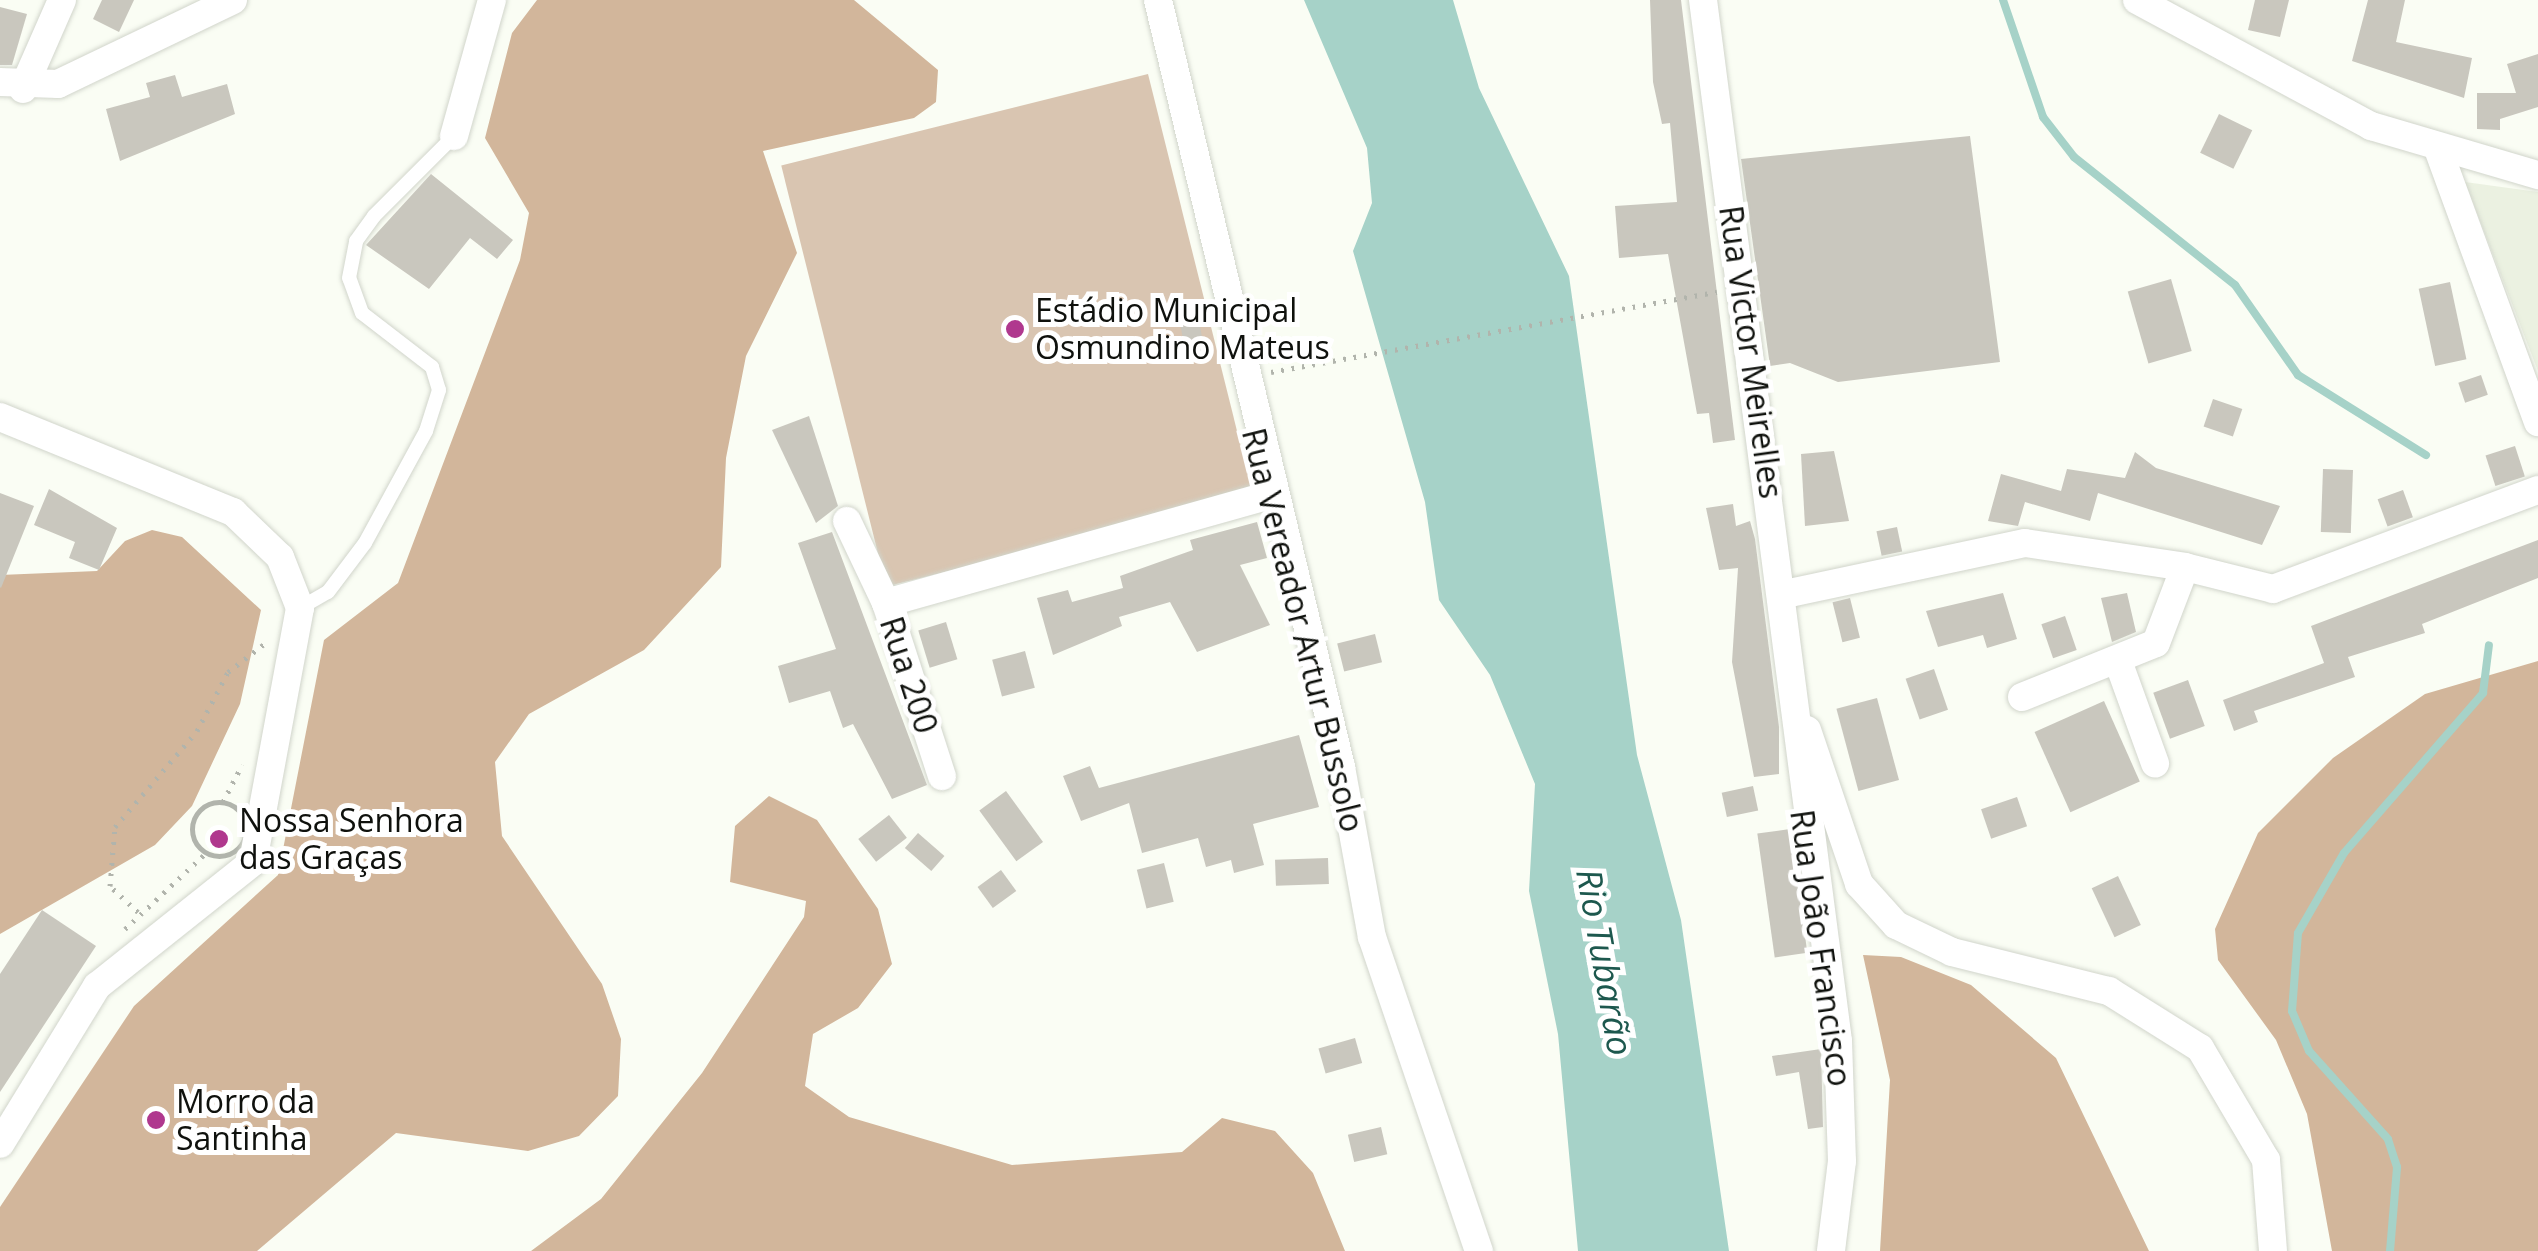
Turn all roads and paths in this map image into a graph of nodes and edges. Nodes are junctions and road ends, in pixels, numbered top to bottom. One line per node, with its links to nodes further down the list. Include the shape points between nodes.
1 (62, 0): 7 (street)
2 (233, 0): 7 (street, via 58,84)
3 (492, 0): 8 (street)
4 (1158, 0): 12 (street, Rua Vereador Artur Bussolo)
5 (1703, 0): 11 (street, Rua Victor Meirelles)
6 (2137, 0): 9 (street, via 2286,88)
7 (12, 86)
8 (454, 136): 21 (lane, via 374,216 356,241 349,278 362,313 432,367 439,390 426,431 366,544 328,592)
9 (2438, 149): 10 (street); 14 (street)
10 (2538, 174)
11 (1742, 287): 12 (path); 19 (street, Rua Victor Meirelles)
12 (1243, 377): 16 (street, Rua Vereador Artur Bussolo)
13 (0, 418): 21 (street, via 233,512 280,558)
14 (2538, 422)
15 (2538, 490): 18 (street, via 2273,589)
16 (1270, 495): 20 (street); 31 (street, Rua Vereador Artur Bussolo, via 1341,767 1372,937)
17 (847, 521): 20 (street, Rua 200)
18 (2185, 567): 19 (street, via 2025,543); 23 (street, via 2156,643)
19 (1785, 594): 25 (street, Rua Victor Meirelles)
20 (886, 603): 27 (street, Rua 200)
21 (300, 608): 30 (street, via 254,862 97,986)
22 (270, 640): 29 (path, via 228,672 197,732 114,826 110,886)
23 (2118, 661): 24 (street); 26 (street)
24 (2022, 697)
25 (1799, 704): 32 (street, Rua João Francisco, via 1805,830 1841,1071); 33 (street, via 1873,906 1952,952 2144,1006 2200,1048 2266,1160)
26 (2155, 763)
27 (942, 776)
28 (223, 802): 28 (path, via 194,820 194,839 215,855 245,837 239,811)
29 (138, 912)
30 (0, 1144)
31 (1479, 1251)
32 (1831, 1251)
33 (2273, 1251)

